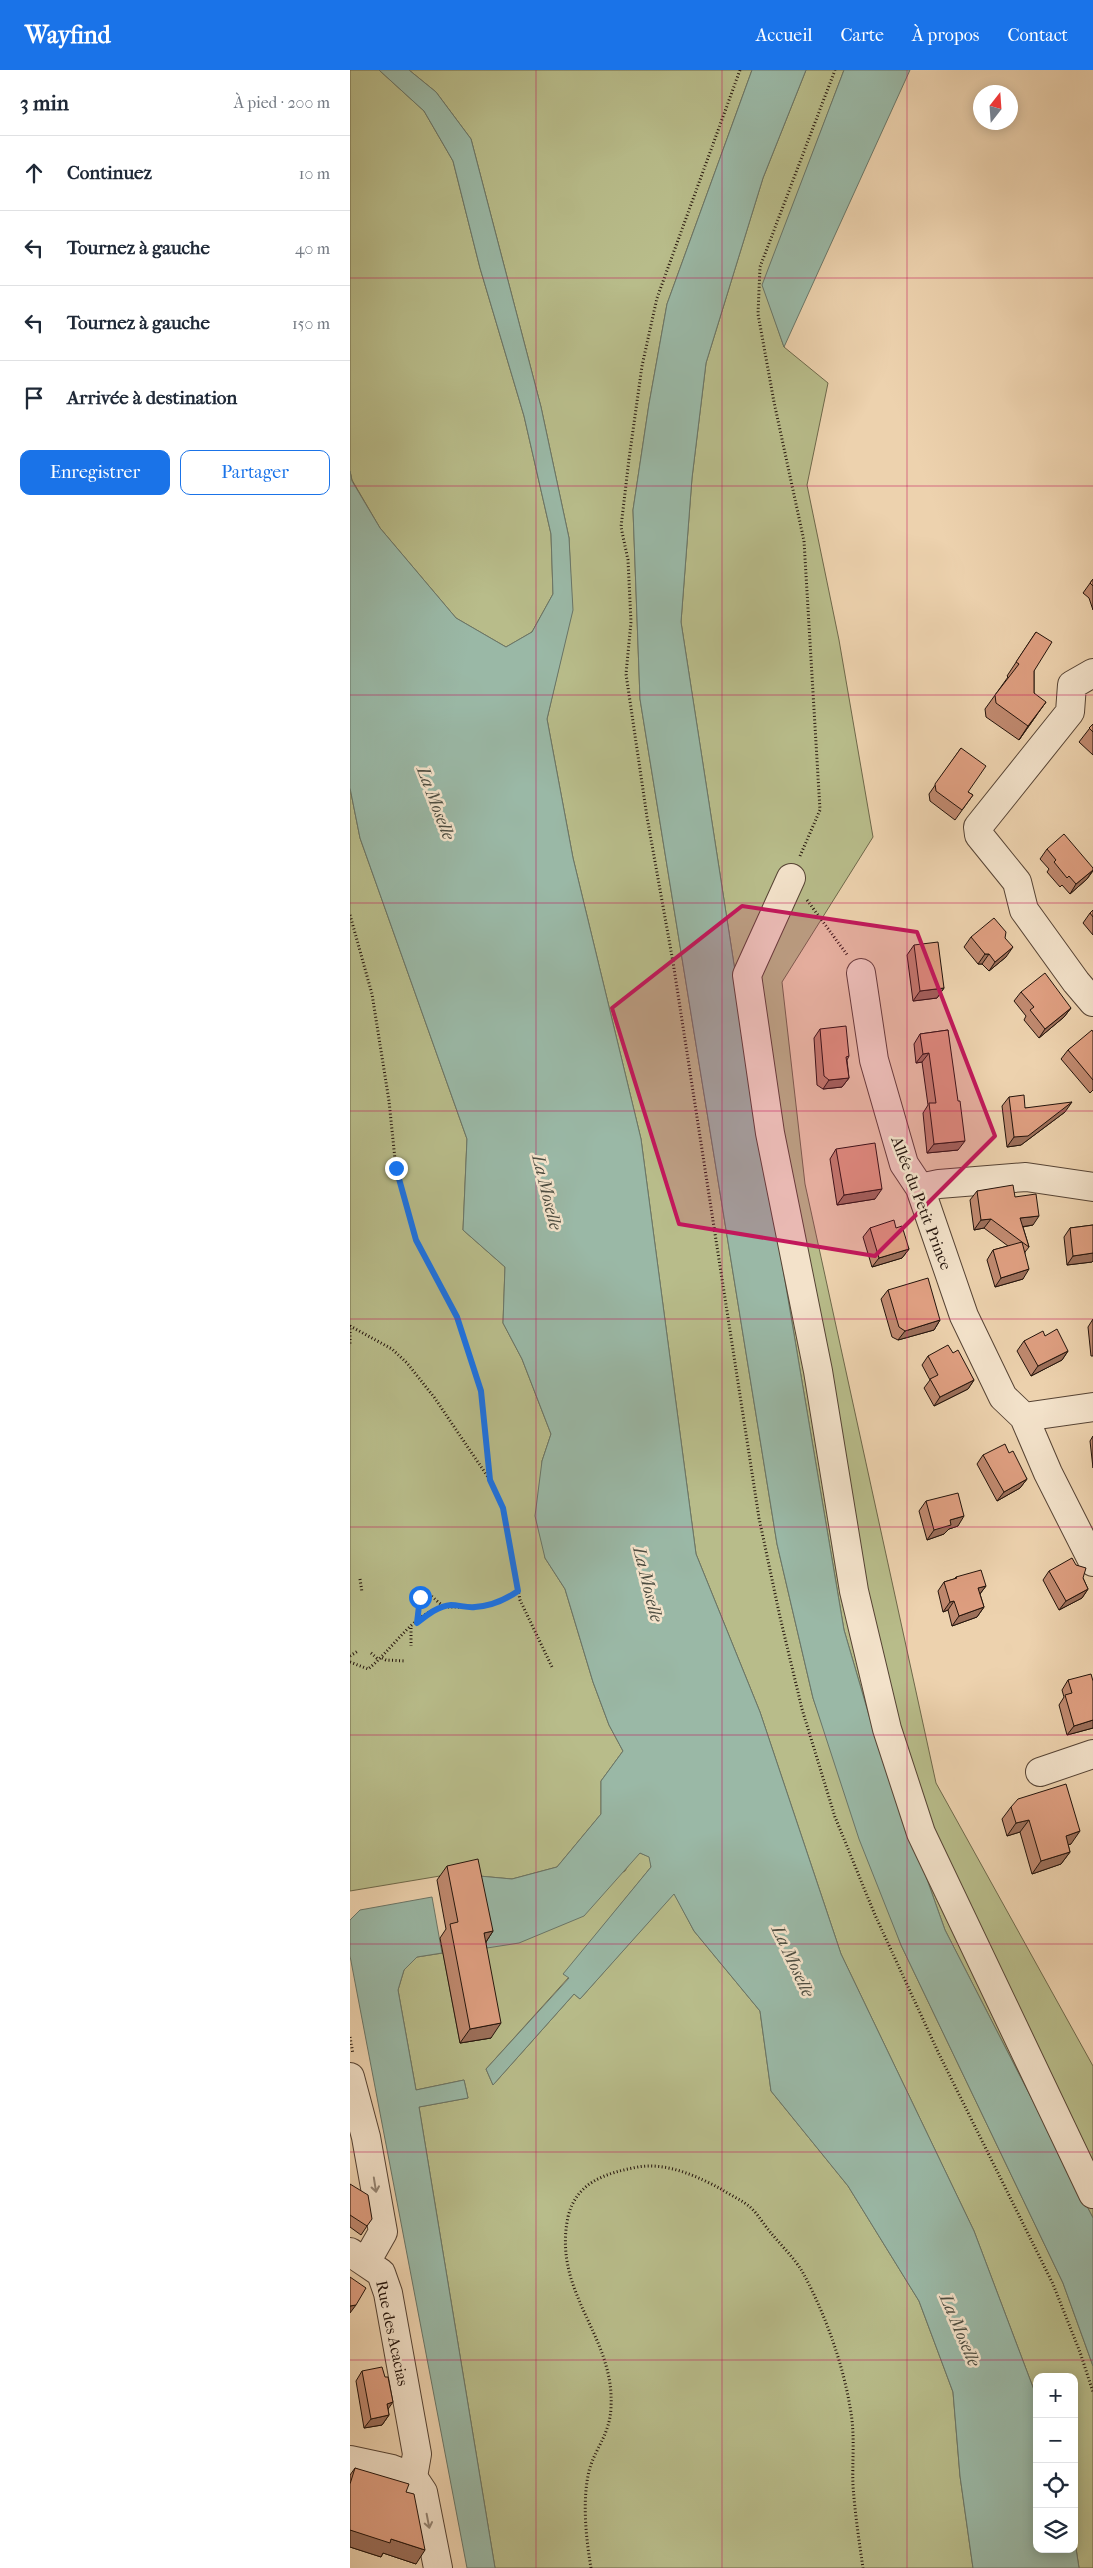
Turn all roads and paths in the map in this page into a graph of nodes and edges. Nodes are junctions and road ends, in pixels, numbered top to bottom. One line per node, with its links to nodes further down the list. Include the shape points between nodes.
1 (835, 70): 3 (path, via 760,267 758,314 804,541 820,810)
2 (1083, 679): 6 (street, via 1070,712 978,827 979,835 1017,882 1024,910)
3 (790, 878): 5 (path); 34 (street, via 747,975 770,1133 818,1371 854,1591 887,1729 921,1833)
4 (350, 915): 13 (path, via 372,994 396,1168 416,1240 457,1317 481,1391)
5 (861, 973): 8 (street, Allée du Petit Prince, via 874,1060 904,1164)
6 (1093, 1002)
7 (1093, 1187): 8 (street, via 1026,1177)
8 (920, 1188): 12 (street, Allée du Petit Prince, via 964,1316 1003,1397)
9 (350, 1326): 10 (path); 13 (path, via 392,1349 407,1363)
10 (350, 1344)
11 (1093, 1407): 12 (street)
12 (1024, 1417): 14 (street)
13 (490, 1480): 16 (path, via 503,1508)
14 (1093, 1562)
15 (360, 1579): 17 (path)
16 (518, 1591): 20 (path, via 503,1601 475,1607); 30 (path)
17 (362, 1592)
18 (429, 1594): 20 (path)
19 (420, 1597): 21 (path)
20 (444, 1607): 21 (path, via 431,1611)
21 (417, 1623): 22 (path)
22 (411, 1628): 23 (path); 27 (path)
23 (411, 1646)
24 (358, 1651): 26 (path)
25 (370, 1653): 27 (path)
26 (350, 1656)
27 (380, 1659): 28 (path); 29 (path, via 368,1669)
28 (405, 1661)
29 (350, 1662)
30 (552, 1667)
31 (1093, 1754): 32 (street)
32 (1040, 1772)
33 (350, 2077): 35 (street, Rue des Acacias, one-way to 35, via 366,2137 383,2232)
34 (1093, 2194)
35 (358, 2257): 37 (street, Rue des Acacias, via 381,2273 388,2293 416,2454)
36 (350, 2460): 37 (street)
37 (412, 2477): 38 (street, one-way to 38, via 423,2492)
38 (438, 2568)
39 (591, 2568): 40 (path, via 589,2470 608,2433 610,2378 604,2353 571,2284 564,2247 569,2215 576,2197 588,2184 609,2173 647,2166 672,2168 714,2185 749,2206 801,2270 845,2375 852,2416 853,2487)
40 (863, 2568)

